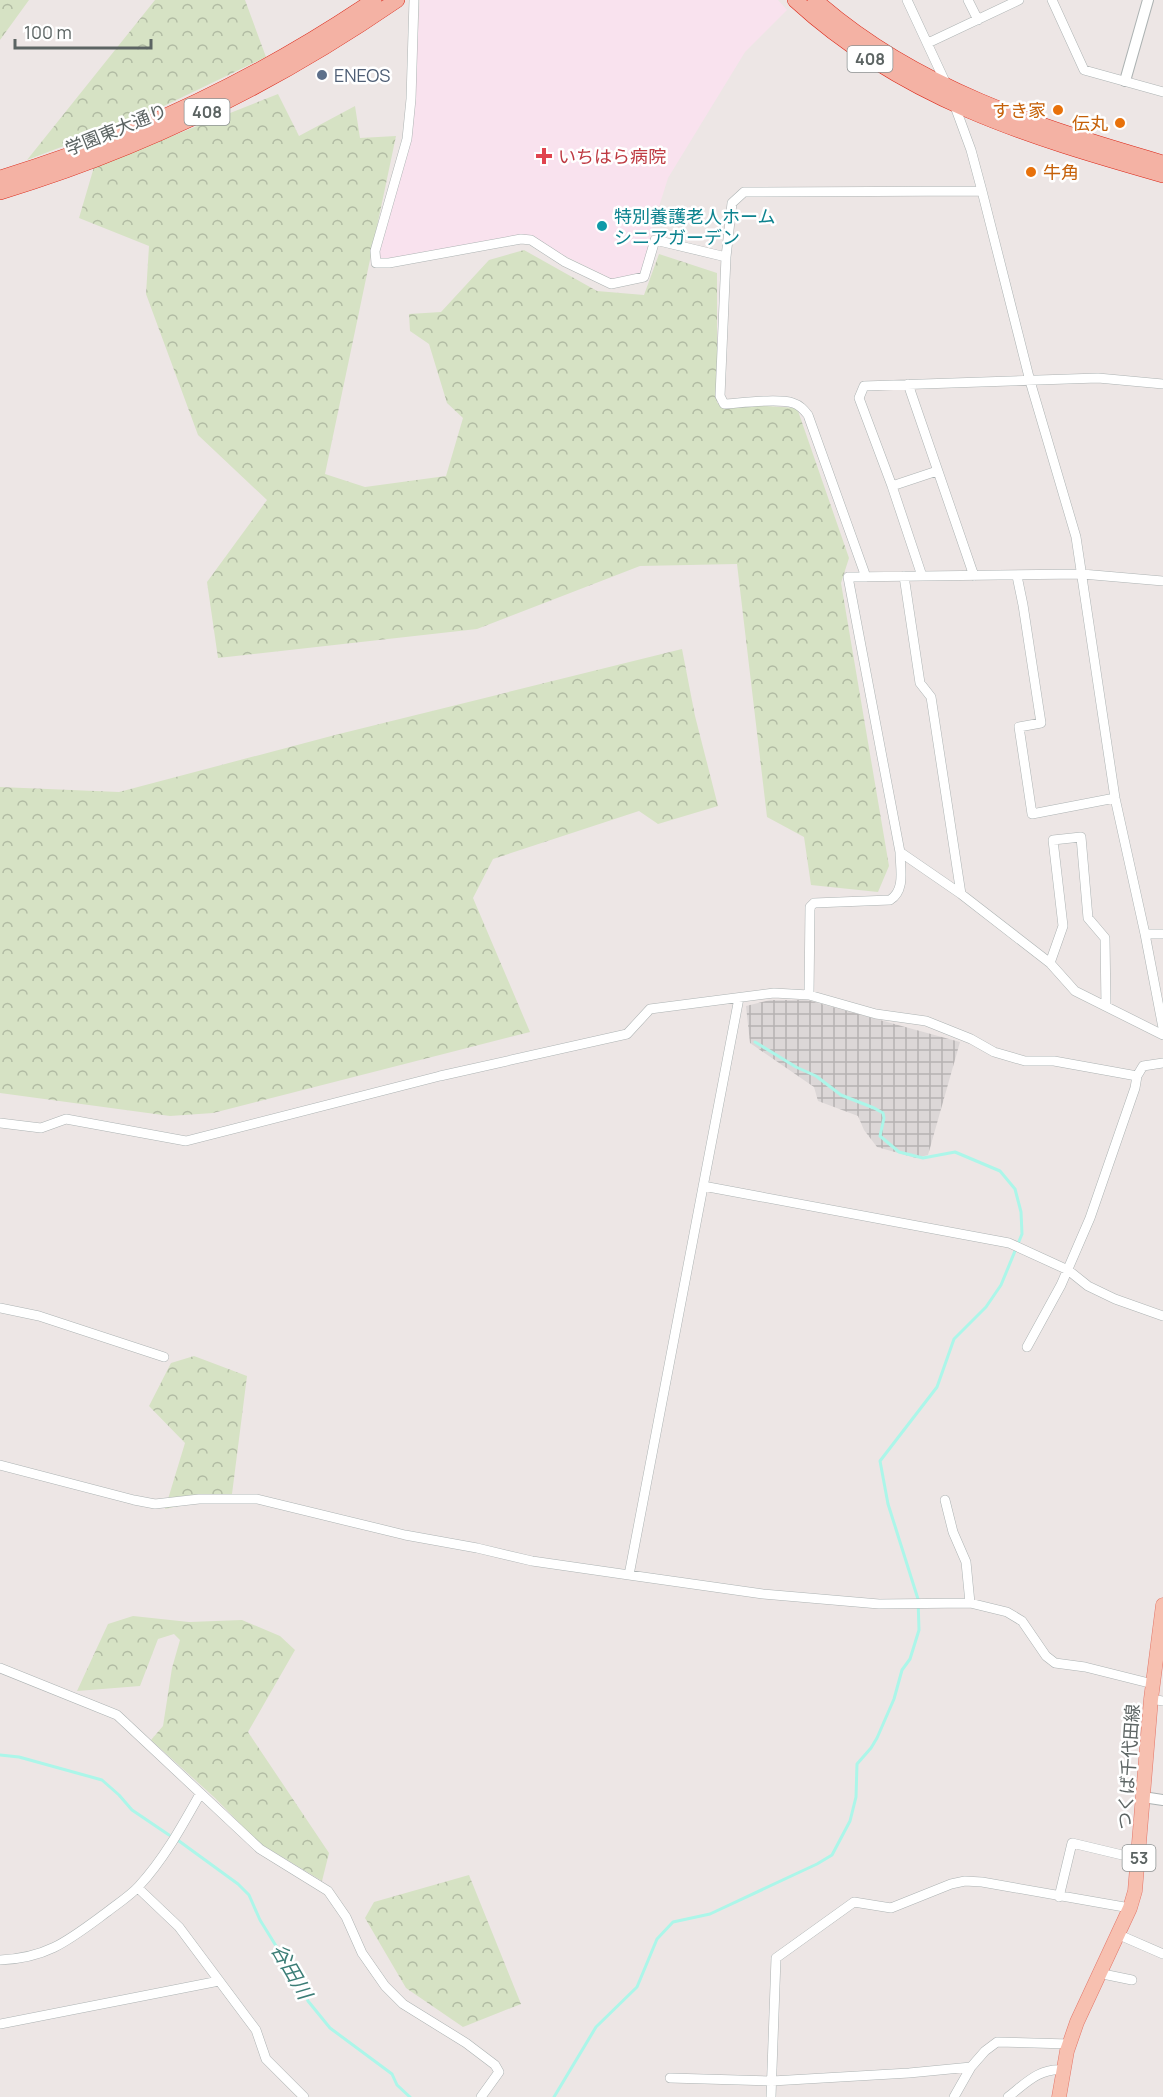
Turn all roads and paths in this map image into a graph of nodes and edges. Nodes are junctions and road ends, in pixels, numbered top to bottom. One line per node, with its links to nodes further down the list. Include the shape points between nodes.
1 (374, 0): 19 (highway, 学園東大通り / 408, via 306,44 132,132)
2 (398, 0): 21 (highway, 学園東大通り / 408, via 285,71 200,116 83,165)
3 (414, 0): 22 (street, via 407,139 375,251 376,262 389,263 521,239 531,240 557,258 611,284 644,277 655,240)
4 (795, 0): 16 (highway, 408, via 861,53)
5 (815, 0): 14 (highway, 408, via 892,57)
6 (907, 0): 12 (street)
7 (968, 0): 11 (street)
8 (1019, 0): 11 (street)
9 (1052, 0): 13 (street, via 1084,70)
10 (1148, 0): 13 (street)
11 (978, 20): 12 (street)
12 (928, 43): 14 (street)
13 (1125, 81): 15 (street)
14 (947, 87): 16 (street); 17 (highway, 408, via 1050,129)
15 (1163, 92)
16 (954, 104): 18 (highway, 408, via 1050,142); 20 (street)
17 (1163, 162)
18 (1163, 176)
19 (0, 178)
20 (982, 191): 22 (street, via 744,192 732,203); 23 (street)
21 (0, 192)
22 (726, 257): 29 (street, via 720,396 724,404 783,402 803,408)
23 (1030, 381): 24 (street); 25 (street, via 1098,378); 28 (street, via 1076,537)
24 (908, 384): 26 (street); 27 (street, via 864,386 859,398)
25 (1163, 384)
26 (938, 471): 27 (street); 32 (street)
27 (892, 486): 31 (street)
28 (1082, 574): 33 (street); 34 (street); 35 (street)
29 (866, 576): 30 (street); 36 (street, via 848,577)
30 (904, 576): 31 (street); 37 (street, via 920,683 931,698)
31 (922, 576): 32 (street)
32 (974, 576): 33 (street)
33 (1017, 576): 35 (street, via 1041,723 1019,727 1032,814)
34 (1163, 581)
35 (1115, 798): 38 (street)
36 (900, 852): 37 (street); 41 (street, via 901,887 897,896 890,900 814,903 810,907)
37 (961, 894): 40 (street)
38 (1145, 934): 39 (street); 44 (street)
39 (1163, 934)
40 (1050, 963): 43 (street, via 1075,991); 43 (street, via 1063,926 1053,840 1081,837 1088,918 1106,938)
41 (809, 995): 42 (street, via 774,993); 47 (street, via 876,1014 926,1021 994,1052 1025,1061 1054,1061)
42 (738, 998): 48 (street, via 650,1009 627,1034 440,1076 186,1141 66,1119 41,1128); 49 (street)
43 (1106, 1006): 45 (street)
44 (1163, 1028)
45 (1163, 1035)
46 (1163, 1063): 47 (street, via 1143,1066)
47 (1137, 1076): 50 (street, via 1090,1218)
48 (0, 1123)
49 (704, 1186): 50 (street, via 1009,1243); 57 (street)
50 (1068, 1270): 52 (street, via 1088,1286); 53 (street)
51 (0, 1308): 54 (street, via 39,1316)
52 (1163, 1316)
53 (1027, 1347)
54 (164, 1357)
55 (0, 1466): 57 (street, via 155,1504 257,1499 532,1561)
56 (945, 1500): 58 (street, via 966,1562)
57 (629, 1575): 58 (street, via 763,1594 879,1604)
58 (970, 1603): 61 (street, via 1007,1612 1022,1621 1055,1663)
59 (1163, 1605): 61 (main road, つくば千代田線 / 53)
60 (0, 1668): 63 (street, via 117,1715)
61 (1153, 1683): 62 (main road, つくば千代田線 / 53)
62 (1157, 1700): 64 (main road, つくば千代田線 / 53)
63 (200, 1794): 67 (street, via 171,1846); 83 (street, via 260,1849 328,1891 346,1917 362,1953 403,2004 495,2065 499,2072)
64 (1143, 1797): 65 (street); 66 (main road, つくば千代田線 / 53)
65 (1163, 1800)
66 (1139, 1859): 68 (street, via 1072,1843); 69 (main road, つくば千代田線 / 53)
67 (138, 1888): 72 (street, via 76,1935 46,1952 24,1959); 75 (street, via 179,1927)
68 (1059, 1897): 69 (street); 81 (street, via 964,1881 891,1908 854,1902 776,1958)
69 (1130, 1908): 70 (main road, つくば千代田線 / 53)
70 (1118, 1934): 71 (street); 73 (main road, つくば千代田線 / 53)
71 (1163, 1954)
72 (0, 1960)
73 (1098, 1973): 74 (street); 77 (main road, つくば千代田線 / 53)
74 (1132, 1980)
75 (219, 1981): 76 (street); 82 (street, via 256,2030 266,2059)
76 (0, 2024)
77 (1069, 2044): 78 (street, via 997,2042); 79 (main road, つくば千代田線 / 53)
78 (971, 2067): 81 (street); 85 (street)
79 (1063, 2070): 86 (street, via 1036,2075); 87 (main road, つくば千代田線 / 53)
80 (670, 2078): 81 (street)
81 (772, 2081): 84 (street)
82 (304, 2097)
83 (481, 2097)
84 (771, 2097)
85 (954, 2097)
86 (1008, 2097)
87 (1059, 2097)

